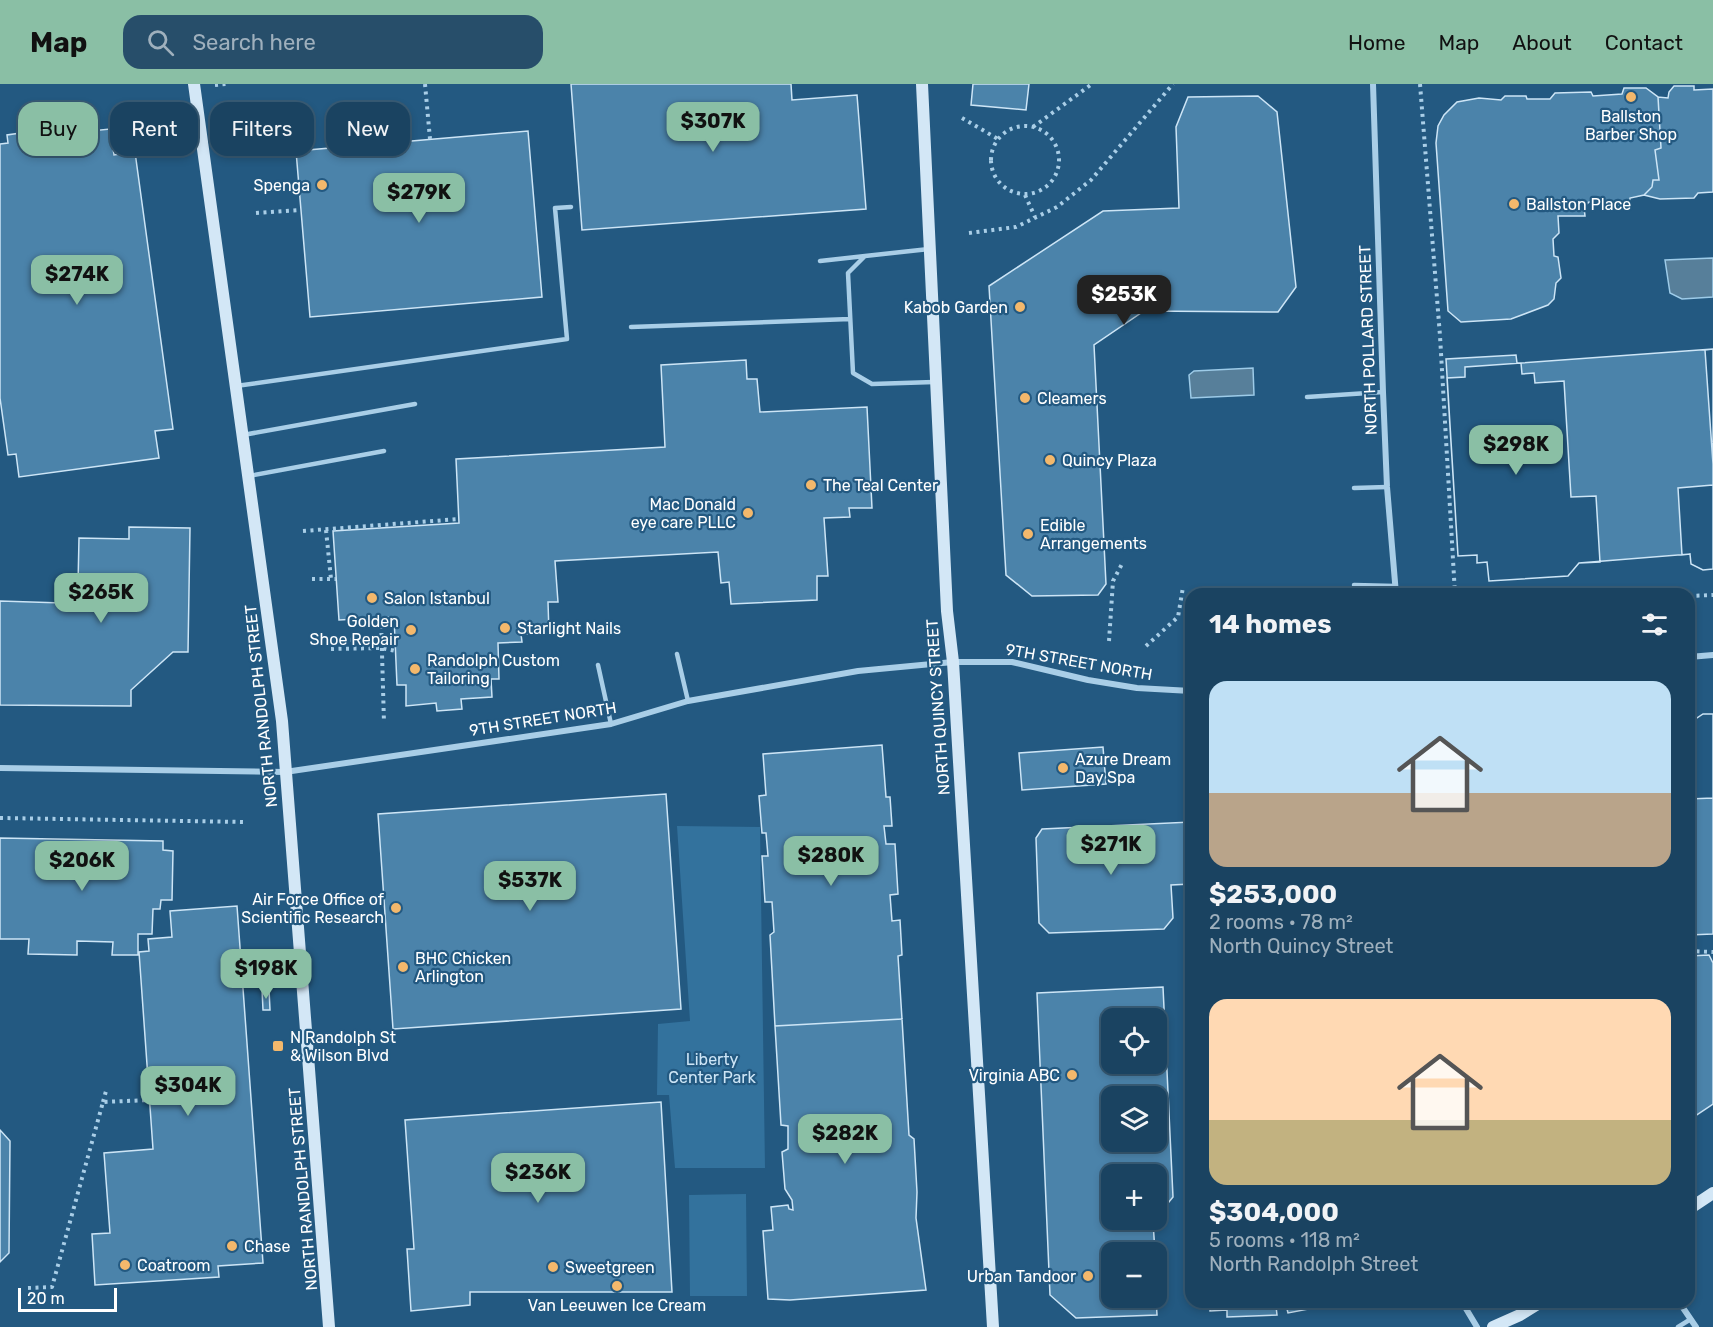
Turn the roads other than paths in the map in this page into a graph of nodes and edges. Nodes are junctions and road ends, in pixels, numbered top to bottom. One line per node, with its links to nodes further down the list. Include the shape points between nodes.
1 (194, 84): 11 (main road, NORTH RANDOLPH STREET)
2 (922, 84): 5 (main road, NORTH QUINCY STREET)
3 (1373, 84): 12 (street, NORTH POLLARD STREET)
4 (571, 207): 11 (lane, via 555,207 567,339)
5 (929, 249): 6 (lane); 10 (main road, NORTH QUINCY STREET)
6 (865, 256): 7 (lane); 8 (lane, via 848,273)
7 (820, 261)
8 (850, 319): 9 (lane); 10 (lane, via 853,373 872,384)
9 (631, 327)
10 (936, 382): 25 (main road, NORTH QUINCY STREET)
11 (236, 386): 15 (main road, NORTH RANDOLPH STREET)
12 (1383, 392): 13 (lane); 18 (street, NORTH POLLARD STREET)
13 (1307, 397)
14 (415, 404): 15 (lane)
15 (243, 435): 17 (main road, NORTH RANDOLPH STREET)
16 (384, 451): 17 (lane)
17 (249, 476): 31 (main road, NORTH RANDOLPH STREET, via 282,721)
18 (1387, 487): 19 (lane); 21 (street, NORTH POLLARD STREET)
19 (1354, 488)
20 (1354, 585): 21 (lane)
21 (1395, 586)
22 (677, 654): 28 (lane)
23 (1713, 655): 24 (street)
24 (1695, 656)
25 (952, 662): 27 (street, 9TH STREET NORTH, via 1012,662 1088,680); 28 (street, 9TH STREET NORTH, via 858,670); 39 (main road, NORTH QUINCY STREET)
26 (597, 665): 29 (lane)
27 (1185, 691)
28 (688, 701): 29 (street, 9TH STREET NORTH)
29 (611, 724): 31 (street, 9TH STREET NORTH)
30 (0, 768): 31 (street, 9TH STREET NORTH)
31 (285, 772): 38 (main road, NORTH RANDOLPH STREET)
32 (1713, 1193): 33 (main road)
33 (1695, 1205)
34 (1466, 1308): 40 (street)
35 (1531, 1308): 41 (main road)
36 (1683, 1308): 37 (street)
37 (1690, 1319): 42 (lane); 43 (street)
38 (329, 1327)
39 (993, 1327)
40 (1477, 1327)
41 (1492, 1327)
42 (1678, 1327)
43 (1696, 1327)

